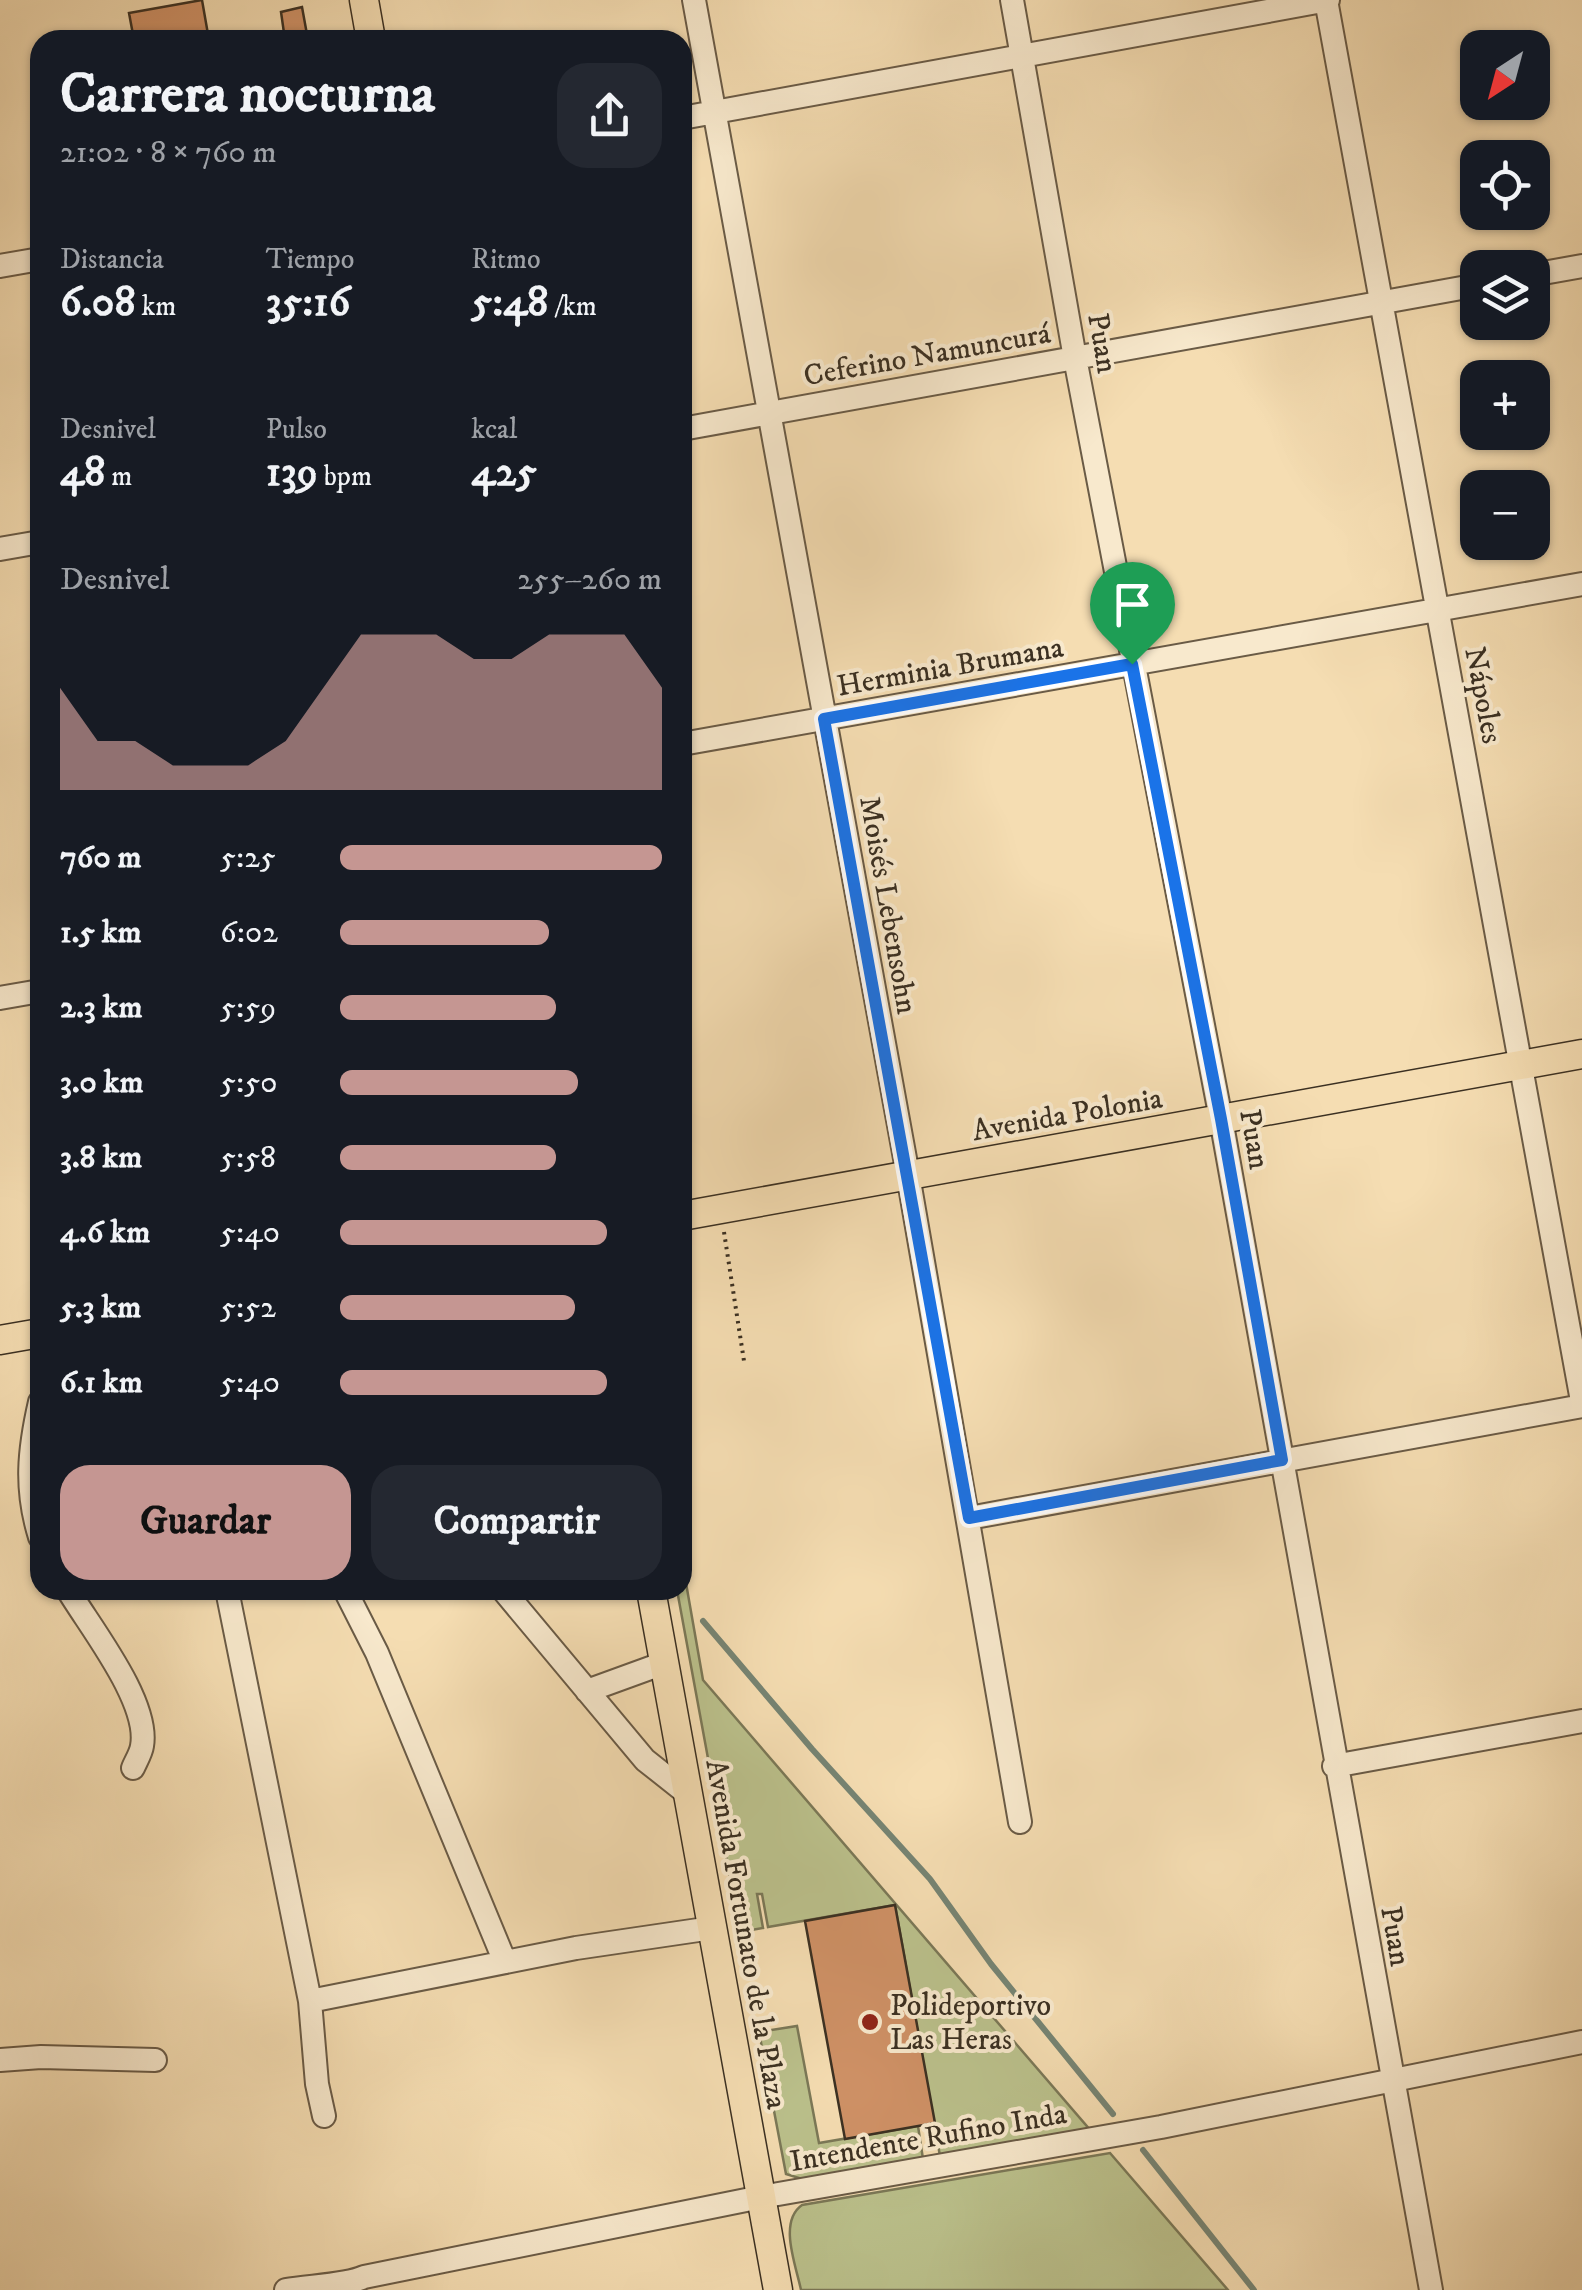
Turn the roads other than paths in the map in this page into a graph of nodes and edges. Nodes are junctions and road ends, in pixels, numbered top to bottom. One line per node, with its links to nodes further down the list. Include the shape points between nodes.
1 (364, 0): 5 (main road)
2 (694, 0): 7 (street, Moisés Lebensohn)
3 (1012, 0): 6 (street, Puan)
4 (1327, 0): 6 (street); 14 (street, Nápoles)
5 (369, 30)
6 (1022, 56): 7 (street); 15 (street, Puan)
7 (714, 112): 8 (street); 16 (street, Moisés Lebensohn)
8 (692, 116)
9 (30, 260): 10 (street)
10 (0, 266)
11 (1582, 266): 12 (street)
12 (1550, 272)
13 (1460, 288): 14 (street, Ceferino Namuncurá)
14 (1382, 303): 15 (street, Ceferino Namuncurá); 21 (street, Nápoles)
15 (1075, 358): 16 (street, Ceferino Namuncurá); 22 (street, Puan)
16 (769, 414): 17 (street, Ceferino Namuncurá); 23 (street, Moisés Lebensohn)
17 (692, 427)
18 (30, 544): 19 (street)
19 (0, 549)
20 (1582, 584): 21 (street, Herminia Brumana)
21 (1438, 610): 22 (street, Herminia Brumana); 28 (street, Nápoles)
22 (1132, 664): 23 (street, Herminia Brumana); 29 (street, Puan)
23 (824, 719): 24 (street, Herminia Brumana); 30 (street, Moisés Lebensohn)
24 (692, 742)
25 (30, 993): 26 (street)
26 (0, 998)
27 (1582, 1054): 28 (main road, Avenida Polonia)
28 (1522, 1065): 29 (main road, Avenida Polonia); 34 (street, Nápoles)
29 (1221, 1119): 30 (main road, Avenida Polonia); 36 (street, Puan)
30 (908, 1175): 31 (main road, Avenida Polonia); 38 (street, Moisés Lebensohn)
31 (692, 1214)
32 (30, 1335): 33 (main road)
33 (0, 1340)
34 (1582, 1404): 36 (street)
35 (30, 1457): 37 (street)
36 (1282, 1460): 38 (street); 49 (street, Puan)
37 (30, 1504)
38 (969, 1518): 52 (street, Moisés Lebensohn)
39 (74, 1600): 50 (street, via 133,1698 142,1747)
40 (229, 1600): 55 (street)
41 (350, 1600): 54 (street)
42 (511, 1600): 47 (street)
43 (638, 1600): 45 (main road)
44 (653, 1600): 45 (main road, Avenida Fortunato de la Plaza)
45 (657, 1624): 46 (main road, Avenida Fortunato de la Plaza)
46 (664, 1664): 47 (street); 51 (main road, Avenida Fortunato de la Plaza)
47 (587, 1692): 51 (street, via 646,1760)
48 (1582, 1721): 49 (street)
49 (1334, 1766): 59 (street, Puan)
50 (133, 1768)
51 (688, 1794): 53 (main road, Avenida Fortunato de la Plaza)
52 (1020, 1822)
53 (712, 1928): 54 (street); 61 (main road, Avenida Fortunato de la Plaza)
54 (505, 1962): 55 (street)
55 (310, 2001): 60 (street)
56 (1582, 2042): 59 (street, Intendente Rufino Inda)
57 (0, 2060): 58 (street)
58 (155, 2060)
59 (1392, 2081): 61 (street, Intendente Rufino Inda); 65 (street, Puan)
60 (324, 2116)
61 (761, 2197): 62 (street, Intendente Rufino Inda, via 364,2276); 64 (main road, Avenida Fortunato de la Plaza)
62 (348, 2287): 63 (street, Intendente Rufino Inda, via 328,2282)
63 (286, 2290)
64 (778, 2290)
65 (1431, 2290)

